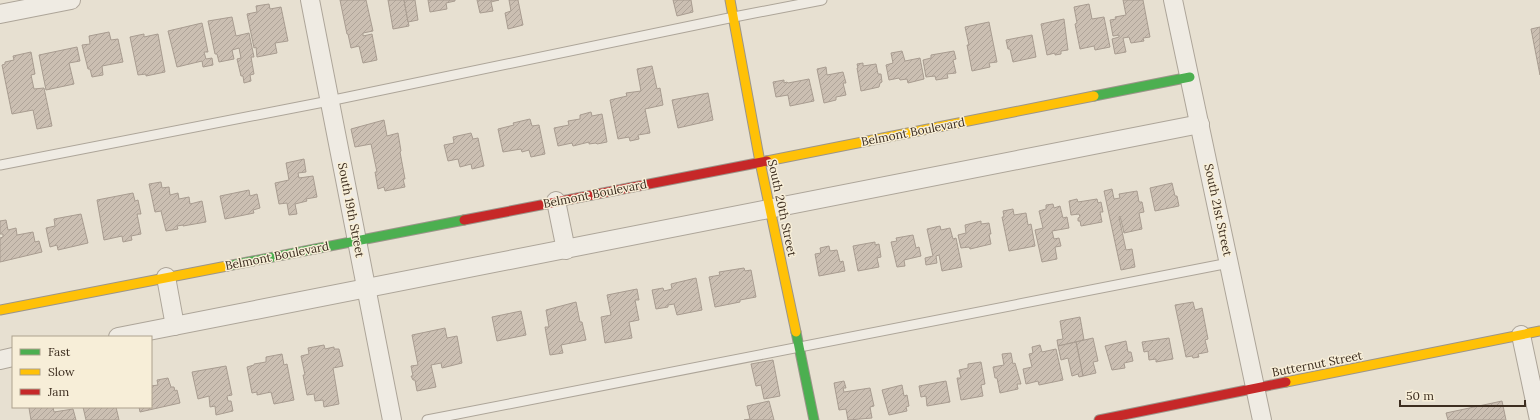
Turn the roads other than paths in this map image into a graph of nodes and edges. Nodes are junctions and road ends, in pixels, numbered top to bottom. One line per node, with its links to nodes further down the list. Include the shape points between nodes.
1 (71, 0): 6 (street)
2 (310, 0): 9 (street, South 19th Street)
3 (730, 0): 7 (street, South 20th Street)
4 (822, 0): 7 (lane)
5 (1173, 0): 8 (street, South 21st Street)
6 (0, 14)
7 (734, 17): 9 (lane); 11 (street, South 20th Street)
8 (1190, 77): 10 (street, South 21st Street); 11 (street, Belmont Boulevard)
9 (330, 102): 12 (lane); 15 (street, South 19th Street)
10 (1200, 124): 14 (street); 17 (street, South 21st Street)
11 (760, 162): 13 (street, Belmont Boulevard); 14 (street, South 20th Street)
12 (0, 165)
13 (556, 201): 15 (street, Belmont Boulevard); 16 (street)
14 (770, 209): 16 (street); 25 (street, South 20th Street)
15 (357, 240): 18 (street, Belmont Boulevard); 19 (street, South 19th Street)
16 (566, 250): 19 (street)
17 (1229, 263): 25 (lane); 28 (street, South 21st Street)
18 (166, 277): 20 (street, Belmont Boulevard); 21 (street)
19 (366, 289): 21 (street); 29 (street, South 19th Street)
20 (0, 310)
21 (175, 326): 24 (street)
22 (1540, 331): 23 (street, Butternut Street)
23 (1521, 335): 28 (street, Butternut Street); 34 (street)
24 (123, 336)
25 (800, 348): 30 (lane); 31 (street, South 20th Street)
26 (12, 357): 27 (street)
27 (0, 360)
28 (1256, 388): 32 (street, Butternut Street); 33 (street, South 21st Street)
29 (392, 420)
30 (427, 420)
31 (814, 420)
32 (1099, 420)
33 (1262, 420)
34 (1539, 420)

